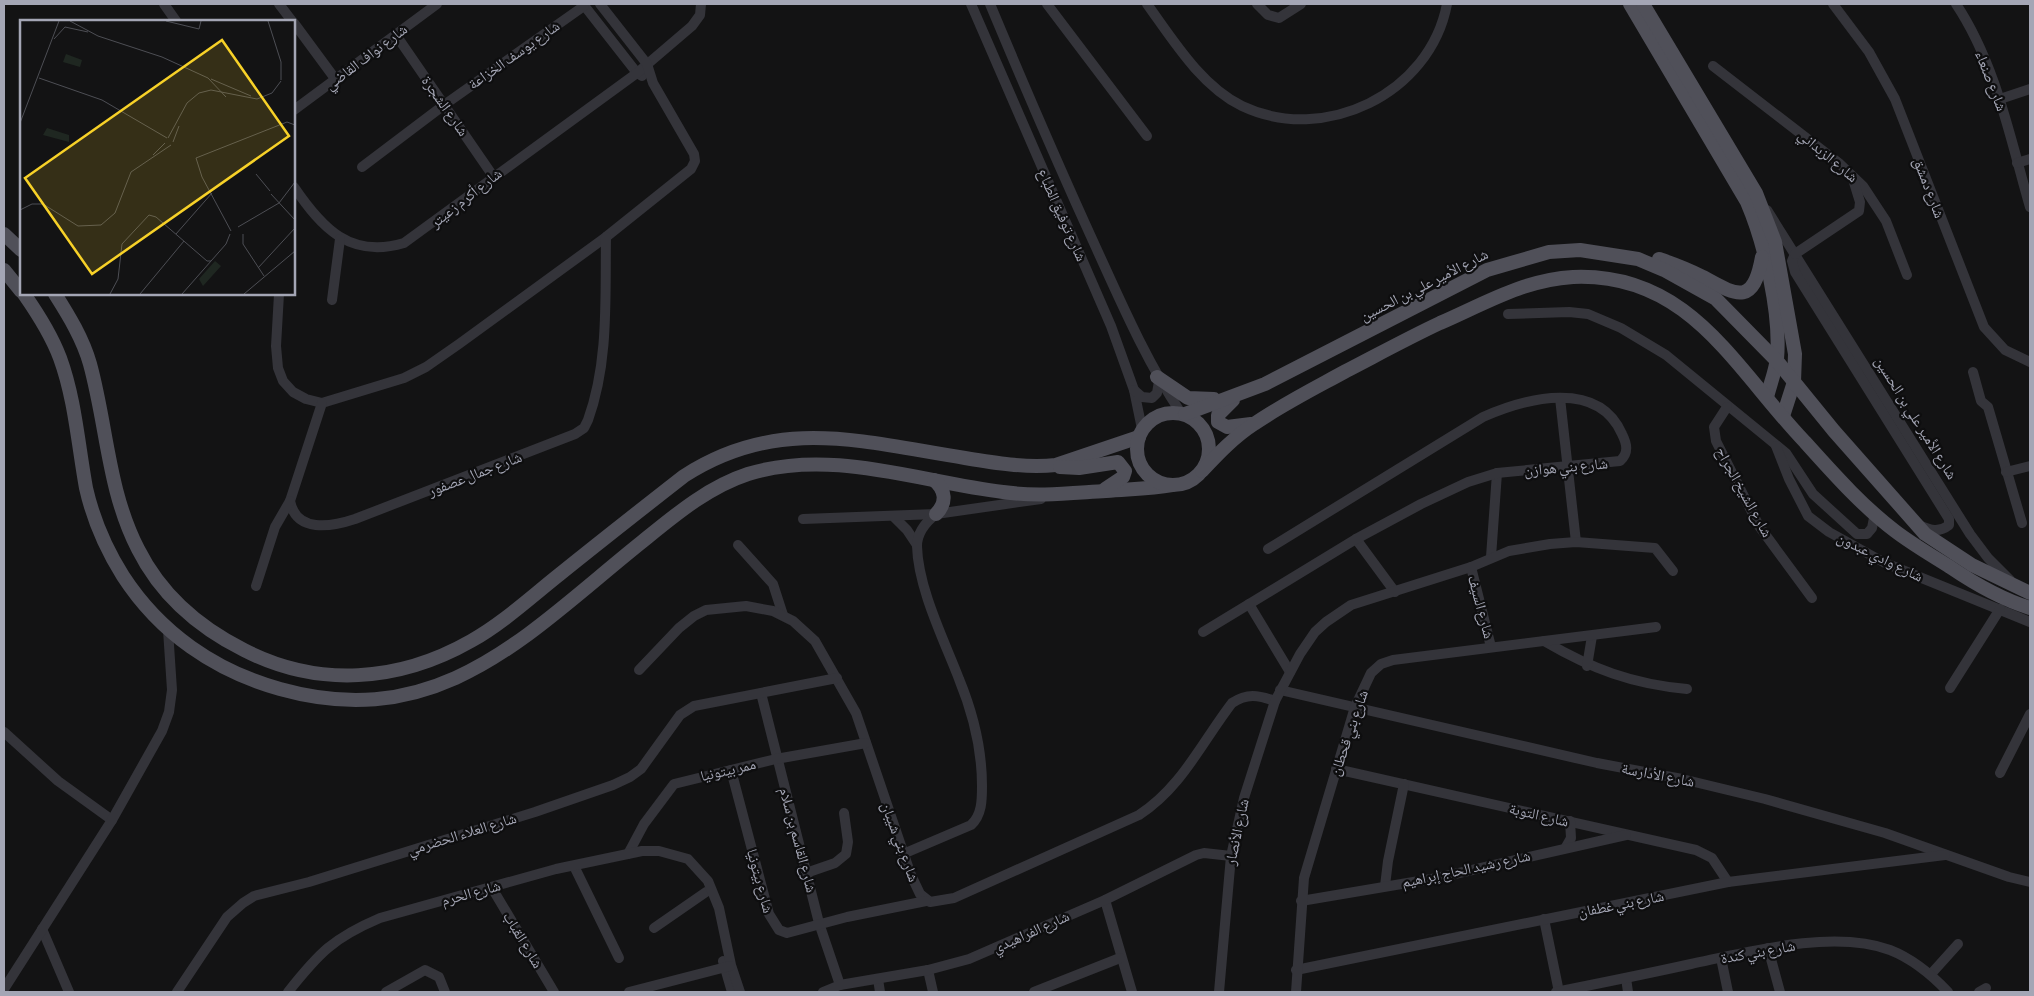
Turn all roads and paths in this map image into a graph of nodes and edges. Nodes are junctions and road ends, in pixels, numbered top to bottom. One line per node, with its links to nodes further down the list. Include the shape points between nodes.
1 (164, 4): 18 (street)
2 (279, 4): 19 (street)
3 (437, 4): 21 (street, شارع نواف القاضي)
4 (600, 4): 22 (street)
5 (701, 4): 22 (street, شارع أكرم زعيتر, via 700,16 692,26)
6 (971, 4): 60 (street, شارع توفيق الطباع, via 1112,326)
7 (990, 4): 58 (street, شارع توفيق الطباع, via 1046,138)
8 (1047, 4): 31 (street)
9 (1147, 4): 12 (street, via 1203,76 1226,95 1252,110 1308,120 1346,112 1383,95 1404,79 1420,65 1435,39)
10 (1257, 4): 11 (street, via 1268,15 1279,18)
11 (1301, 4)
12 (1446, 4)
13 (1630, 4): 44 (main road, via 1747,202)
14 (1643, 4): 38 (main road, شارع الأمير علي بن الحسين)
15 (1833, 4): 56 (street, شارع دمشق, via 1869,52 1895,99 1984,326 2005,350)
16 (1956, 4): 28 (street, شارع صنعاء, via 1973,34)
17 (583, 5): 24 (street); 29 (street, شارع يوسف الخزاعة)
18 (175, 20)
19 (291, 20)
20 (295, 25): 25 (street)
21 (396, 35): 25 (street, شارع نواف القاضي); 29 (street, شارع الشجرة)
22 (647, 64): 24 (street, شارع أكرم زعيتر); 26 (street)
23 (1712, 66): 35 (street, شارع الزبداني)
24 (636, 73): 26 (street); 36 (street, شارع أكرم زعيتر)
25 (336, 80): 30 (street, شارع نواف القاضي)
26 (653, 83): 41 (street, via 690,146 695,161 680,179)
27 (2030, 90): 28 (street)
28 (2000, 99): 33 (street, شارع صنعاء)
29 (444, 105): 34 (street, شارع يوسف الخزاعة); 36 (street, شارع الشجرة)
30 (295, 109)
31 (1147, 136)
32 (2030, 159): 33 (street)
33 (2017, 162): 39 (street, شارع صنعاء)
34 (362, 167)
35 (1851, 173): 45 (street, via 1860,202 1859,211); 48 (street, شارع الزبداني, via 1886,220)
36 (493, 176): 42 (street, شارع أكرم زعيتر, via 404,243 382,247)
37 (295, 189): 42 (street, via 314,216)
38 (1756, 193): 45 (street, شارع الأمير علي بن الحسين); 59 (main road, شارع الأمير علي بن الحسين, via 1776,242 1793,338)
39 (2030, 207)
40 (4, 234): 43 (main road)
41 (606, 237): 64 (street, via 416,373); 81 (street, شارع جمال عصفور, via 605,332 592,410 584,428 559,441 345,523 315,526 302,522 295,515)
42 (340, 239): 53 (street)
43 (20, 249)
44 (1763, 249): 46 (main road, via 1756,279 1743,293 1733,294 1660,259); 55 (main road, via 1775,321)
45 (1795, 254): 86 (street, شارع الأمير علي بن الحسين, via 1792,261 1795,272 1950,519 1949,525 1936,530); 101 (street, شارع الأمير علي بن الحسين, via 1970,534 1988,558)
46 (1638, 259): 55 (main road, شارع الأمير علي بن الحسين, via 1716,299); 61 (main road, شارع الأمير علي بن الحسين, via 1580,250 1522,258 1487,270 1291,372)
47 (4, 270): 49 (main road)
48 (1908, 275)
49 (20, 290)
50 (24, 295): 110 (main road, via 46,327 60,359 73,410 87,492 107,549 135,594)
51 (56, 295): 71 (main road, via 80,337 90,364 115,489 124,517 138,550 156,579 184,611 225,641 276,665 312,674 335,677 384,673 422,664 462,646 507,616 684,476 702,464 738,449 782,438 819,437 864,441 1006,465)
52 (279, 295): 64 (street, via 276,346 281,377 298,395)
53 (332, 300)
54 (1508, 314): 65 (street, via 1569,312 1605,320 1666,355)
55 (1776, 361): 59 (main road, شارع الأمير علي بن الحسين); 62 (main road)
56 (2030, 362)
57 (1973, 372): 75 (street, via 1981,401 1988,407)
58 (1158, 379): 60 (street, via 1157,393 1152,398 1142,397); 61 (main road, via 1195,400); 66 (street, شارع توفيق الطباع)
59 (1794, 382): 67 (main road, شارع الأمير علي بن الحسين); 86 (main road, شارع الأمير علي بن الحسين)
60 (1134, 390): 69 (street, شارع توفيق الطباع)
61 (1238, 396): 66 (main road, شارع الأمير علي بن الحسين); 68 (main road, via 1221,412 1218,422 1227,427)
62 (1767, 397): 67 (main road); 68 (main road, via 1690,313 1636,285 1572,277 1546,280 1508,291 1412,336)
63 (1560, 398): 73 (street); 73 (street, شارع بني هوازن, via 1592,403 1610,414 1618,423 1627,450 1620,461); 94 (street, شارع بني هوازن, via 1520,403 1483,417)
64 (322, 403): 81 (street)
65 (1727, 406): 70 (street); 103 (street, شارع الشيخ الجراح, via 1714,427 1716,441 1759,526)
66 (1183, 414): 69 (main road, via 1159,415); 74 (main road, via 1200,424 1208,439 1209,456)
67 (1783, 416): 82 (main road, via 1802,440)
68 (1253, 424): 74 (main road)
69 (1141, 433): 71 (main road); 78 (main road, via 1137,451 1143,468 1155,480)
70 (1774, 443): 88 (street, via 1794,463 1813,494); 93 (street, شارع وادي عبدون, via 1808,516)
71 (1056, 465): 79 (main road, via 1079,468 1118,462 1124,471 1123,477)
72 (2030, 466): 75 (street)
73 (1567, 468): 76 (street, شارع بني هوازن); 90 (street)
74 (1202, 471): 78 (main road, via 1188,482)
75 (2006, 472): 87 (street)
76 (1498, 473): 89 (street, شارع بني هوازن, via 1468,482); 95 (street)
77 (934, 480): 80 (main road, via 1003,492); 83 (main road, via 944,492 944,501); 110 (main road, via 816,463 765,470 729,481 690,503 498,655 458,678 409,695 349,700 298,694 246,678 194,650)
78 (1172, 485): 79 (main road)
79 (1102, 491): 80 (main road)
80 (1059, 495): 83 (street)
81 (290, 501): 98 (street, via 275,527)
82 (1875, 513): 88 (street, via 1872,528 1867,534); 99 (main road, via 1894,530)
83 (936, 514): 84 (street); 92 (street, via 923,527)
84 (894, 517): 85 (street); 92 (street)
85 (804, 519)
86 (1914, 522): 101 (main road, شارع الأمير علي بن الحسين, via 1925,534 1972,565)
87 (2022, 523)
88 (1856, 534): 93 (street)
89 (1356, 539): 100 (street); 104 (street, شارع بني هوازن)
90 (1576, 542): 95 (street, via 1550,544); 97 (street, via 1655,548)
91 (738, 545): 107 (street, via 773,584)
92 (917, 545): 139 (street, via 933,612 973,720 982,791 979,814 971,825)
93 (1854, 546): 102 (street, شارع وادي عبدون, via 1885,563)
94 (1268, 549)
95 (1491, 557): 96 (street)
96 (1471, 567): 100 (street); 114 (street, شارع السيف)
97 (1673, 571)
98 (256, 586)
99 (1981, 588): 102 (main road); 105 (main road)
100 (1395, 592): 117 (street, via 1351,605 1326,622 1305,646)
101 (2026, 592)
102 (1970, 597): 106 (street, شارع وادي عبدون)
103 (1812, 598)
104 (1249, 604): 111 (street, شارع بني هوازن); 117 (street)
105 (2030, 608)
106 (2000, 609): 108 (street, شارع وادي عبدون); 119 (street)
107 (783, 615): 116 (street, شارع بني شيبان, via 746,606 706,610 679,628); 118 (street, شارع بني شيبان, via 815,641)
108 (2030, 622)
109 (1656, 627): 112 (street, شارع بني قحطان)
110 (168, 630): 134 (street, via 173,677 167,717)
111 (1203, 632)
112 (1592, 636): 113 (street, شارع بني قحطان); 115 (street)
113 (1544, 641): 114 (street, شارع بني قحطان); 115 (street)
114 (1491, 647): 124 (street, شارع بني قحطان, via 1381,664 1371,672)
115 (1587, 666): 120 (street, via 1634,682)
116 (639, 670)
117 (1290, 672): 121 (street)
118 (837, 678): 122 (street, شارع العلاء الحضرمي); 127 (street, شارع بني شيبان, via 856,713)
119 (1950, 688)
120 (1687, 689)
121 (1280, 690): 123 (street, شارع الأنصار); 124 (street, شارع الأدارسة)
122 (761, 693): 128 (street, شارع القاسم بن سلام); 172 (street, شارع العلاء الحضرمي, via 687,709 641,769 613,785 309,882 254,896 227,917)
123 (1275, 701): 142 (street, شارع الأنصار, via 1244,798); 152 (street, via 1256,695 1239,698 1232,703 1174,787 1140,815 954,898)
124 (1355, 707): 129 (street, شارع بني قحطان); 140 (street, شارع الأدارسة, via 1765,799)
125 (2030, 714): 131 (street)
126 (4, 732): 134 (street, via 58,781)
127 (866, 743): 128 (street, ممر بيتونيا); 139 (street, شارع بني شيبان)
128 (776, 758): 130 (street, ممر بيتونيا); 144 (street, شارع القاسم بن سلام)
129 (1336, 769): 132 (street, شارع التوبة); 153 (street, شارع بني قحطان, via 1304,878)
130 (731, 770): 138 (street, ممر بيتونيا, via 674,784 644,824); 155 (street, شارع بيتونيا, via 772,923 787,933)
131 (2000, 773)
132 (1404, 784): 135 (street, شارع التوبة); 147 (street)
133 (844, 812): 144 (street, via 848,842 846,854 835,863)
134 (112, 820): 157 (street)
135 (1570, 821): 136 (street, شارع التوبة); 137 (street, via 1571,838)
136 (1631, 834): 137 (street, شارع رشيد الحاج إبراهيم); 145 (street, شارع التوبة, via 1706,853)
137 (1566, 847): 147 (street, شارع رشيد الحاج إبراهيم, via 1437,878)
138 (628, 854): 141 (street, شارع الحرم, via 651,850); 143 (street, شارع الحرم)
139 (903, 854): 152 (street, شارع بني شيبان, via 917,889)
140 (1949, 855): 145 (street, شارع بني غطفان); 146 (street, شارع الأدارسة)
141 (680, 856): 150 (street, شارع الحرم, via 694,870); 163 (street, شارع الحرم, via 694,864 708,881 719,908)
142 (1230, 856): 151 (street, شارع الفراهيدي, via 1196,855); 185 (street, شارع الأنصار)
143 (574, 866): 148 (street, شارع الحرم); 160 (street)
144 (806, 873): 155 (street, شارع القاسم بن سلام)
145 (1728, 882): 154 (street, شارع بني غطفان)
146 (2026, 882): 149 (street)
147 (1385, 886): 153 (street, شارع رشيد الحاج إبراهيم)
148 (492, 888): 173 (street, شارع الحرم, via 380,918 356,928 328,946); 176 (street, شارع القباب)
149 (2030, 889)
150 (706, 892): 156 (street); 163 (street, شارع الحرم)
151 (1105, 900): 161 (street); 164 (street, شارع الفراهيدي, via 969,959)
152 (926, 901): 155 (street, شارع بيتونيا)
153 (1301, 901): 165 (street, شارع بني قحطان)
154 (1544, 919): 165 (street, شارع بني غطفان); 187 (street)
155 (820, 923): 169 (street, شارع القاسم بن سلام)
156 (654, 928)
157 (42, 929): 170 (street); 171 (street)
158 (1958, 944): 166 (street)
159 (1768, 948): 162 (street, شارع بني كندة); 166 (street, شارع بني كندة, via 1820,942 1863,945 1889,950); 190 (street)
160 (619, 958)
161 (1120, 958): 183 (street); 184 (street)
162 (1721, 958): 167 (street, شارع بني كندة); 189 (street)
163 (728, 966): 177 (street); 178 (street, شارع الحرم); 179 (street, شارع الحرم)
164 (928, 970): 168 (street, شارع الفراهيدي); 182 (street)
165 (1296, 970): 186 (street, شارع بني قحطان)
166 (1931, 974): 191 (street, شارع بني كندة)
167 (1626, 978): 187 (street, شارع بني كندة); 188 (street)
168 (878, 979): 169 (street, شارع الفراهيدي); 181 (street)
169 (840, 985): 180 (street, شارع الفراهيدي)
170 (4, 989)
171 (69, 992)
172 (177, 992)
173 (288, 992)
174 (386, 992): 175 (street, via 425,970 440,977)
175 (445, 992)
176 (554, 992)
177 (629, 992)
178 (732, 992)
179 (740, 992)
180 (823, 992)
181 (880, 992)
182 (933, 992)
183 (1034, 992)
184 (1132, 992)
185 (1220, 992)
186 (1296, 992)
187 (1557, 992)
188 (1628, 992)
189 (1728, 992)
190 (1780, 992)
191 (1948, 992)

